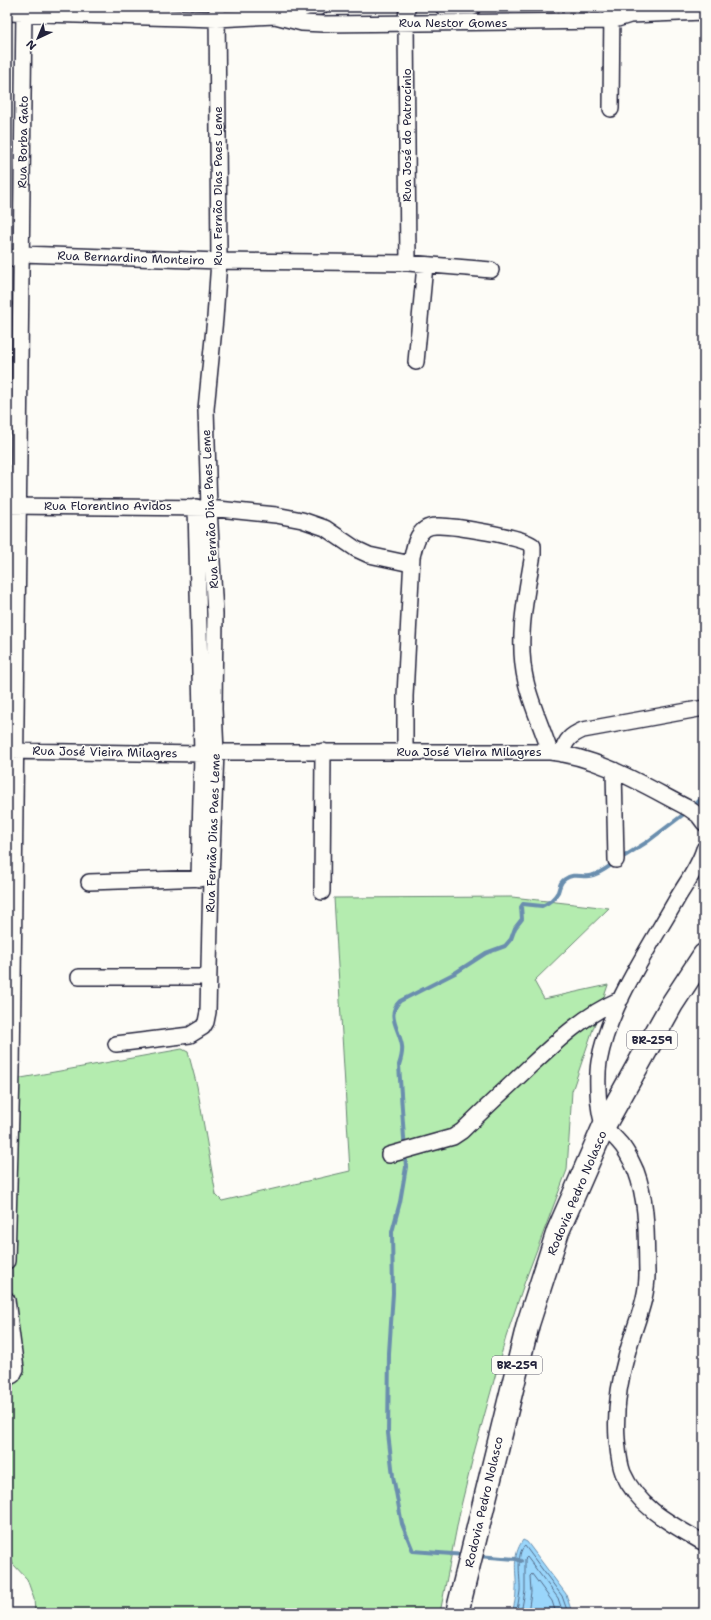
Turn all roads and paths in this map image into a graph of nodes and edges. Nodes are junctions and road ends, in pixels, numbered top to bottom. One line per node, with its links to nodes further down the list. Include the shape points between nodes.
1 (320, 7): 11 (street, Rua Nestor Gomes, via 308,7)
2 (407, 7): 12 (street, Rua José do Patrocínio)
3 (443, 7): 4 (street, Rua Nestor Gomes)
4 (458, 7): 5 (street, Rua Nestor Gomes); 13 (street)
5 (473, 7)
6 (25, 10): 9 (street, Rua Nestor Gomes); 10 (street, Rua Nestor Gomes); 16 (street, Rua Borba Gato)
7 (611, 11): 8 (street, Rua Nestor Gomes, via 630,15); 13 (street, Rua Nestor Gomes); 14 (street)
8 (704, 12)
9 (7, 13)
10 (217, 13): 11 (street, Rua Nestor Gomes); 18 (street, Rua Fernão Dias Paes Leme)
11 (275, 16): 12 (street, Rua Nestor Gomes, via 302,23 323,24)
12 (406, 22): 13 (street, Rua Nestor Gomes); 19 (street, Rua José do Patrocínio)
13 (458, 23)
14 (611, 108)
15 (7, 247): 16 (street, Rua Bernardino Monteiro)
16 (22, 254): 17 (street, Rua Bernardino Monteiro); 18 (street, Rua Bernardino Monteiro); 23 (street, Rua Borba Gato)
17 (7, 260)
18 (219, 260): 19 (street, Rua Bernardino Monteiro); 24 (street, Rua Fernão Dias Paes Leme, via 206,410)
19 (408, 263): 20 (street, Rua Bernardino Monteiro)
20 (425, 265): 21 (street, Rua Bernardino Monteiro); 22 (street)
21 (491, 270)
22 (416, 362)
23 (13, 505): 24 (street, Rua Florentino Avidos); 27 (street, Rua Borba Gato)
24 (202, 507): 25 (street, Rua Florentino Avidos, via 302,520 325,528 369,555); 30 (street, Rua Fernão Dias Paes Leme, via 215,614 214,709)
25 (411, 564): 29 (street); 31 (street, via 421,533 437,526 484,532 532,544 534,549 523,615 523,662 526,683)
26 (704, 708): 31 (street, via 583,730 574,734)
27 (12, 751): 30 (street, Rua José Vieira Milagres); 44 (street, Rua Borba Gato)
28 (323, 751): 29 (street, Rua José Vieira Milagres); 30 (street, Rua José Vieira Milagres); 38 (street)
29 (405, 752): 31 (street, Rua José Vieira Milagres)
30 (209, 753): 36 (street, Rua Fernão Dias Paes Leme)
31 (556, 753): 32 (street, Rua José Vieira Milagres)
32 (614, 770): 33 (street, Rua José Vieira Milagres, via 688,808); 35 (street)
33 (704, 823)
34 (704, 849): 42 (street)
35 (616, 860)
36 (205, 878): 37 (street); 41 (street, Rua Fernão Dias Paes Leme)
37 (89, 882)
38 (322, 892)
39 (704, 955): 45 (highway, Rodovia Pedro Nolasco / BR-259, via 672,1004)
40 (79, 977): 41 (street)
41 (208, 977): 43 (street, Rua Fernão Dias Paes Leme, via 208,1012 203,1027 190,1035)
42 (621, 999): 45 (street, via 606,1034 599,1062 597,1085); 46 (street, via 588,1016 557,1041 462,1131 453,1137)
43 (116, 1044)
44 (10, 1073): 47 (street, Rua Borba Gato)
45 (604, 1126): 50 (street, via 620,1142 636,1171 646,1216 645,1298 619,1385 616,1424 623,1472 635,1494 643,1502 658,1515); 51 (highway, Rodovia Pedro Nolasco / BR-259, via 558,1231 528,1324)
46 (389, 1155)
47 (7, 1261)
48 (7, 1300): 49 (street)
49 (11, 1374)
50 (704, 1543)
51 (457, 1613)

